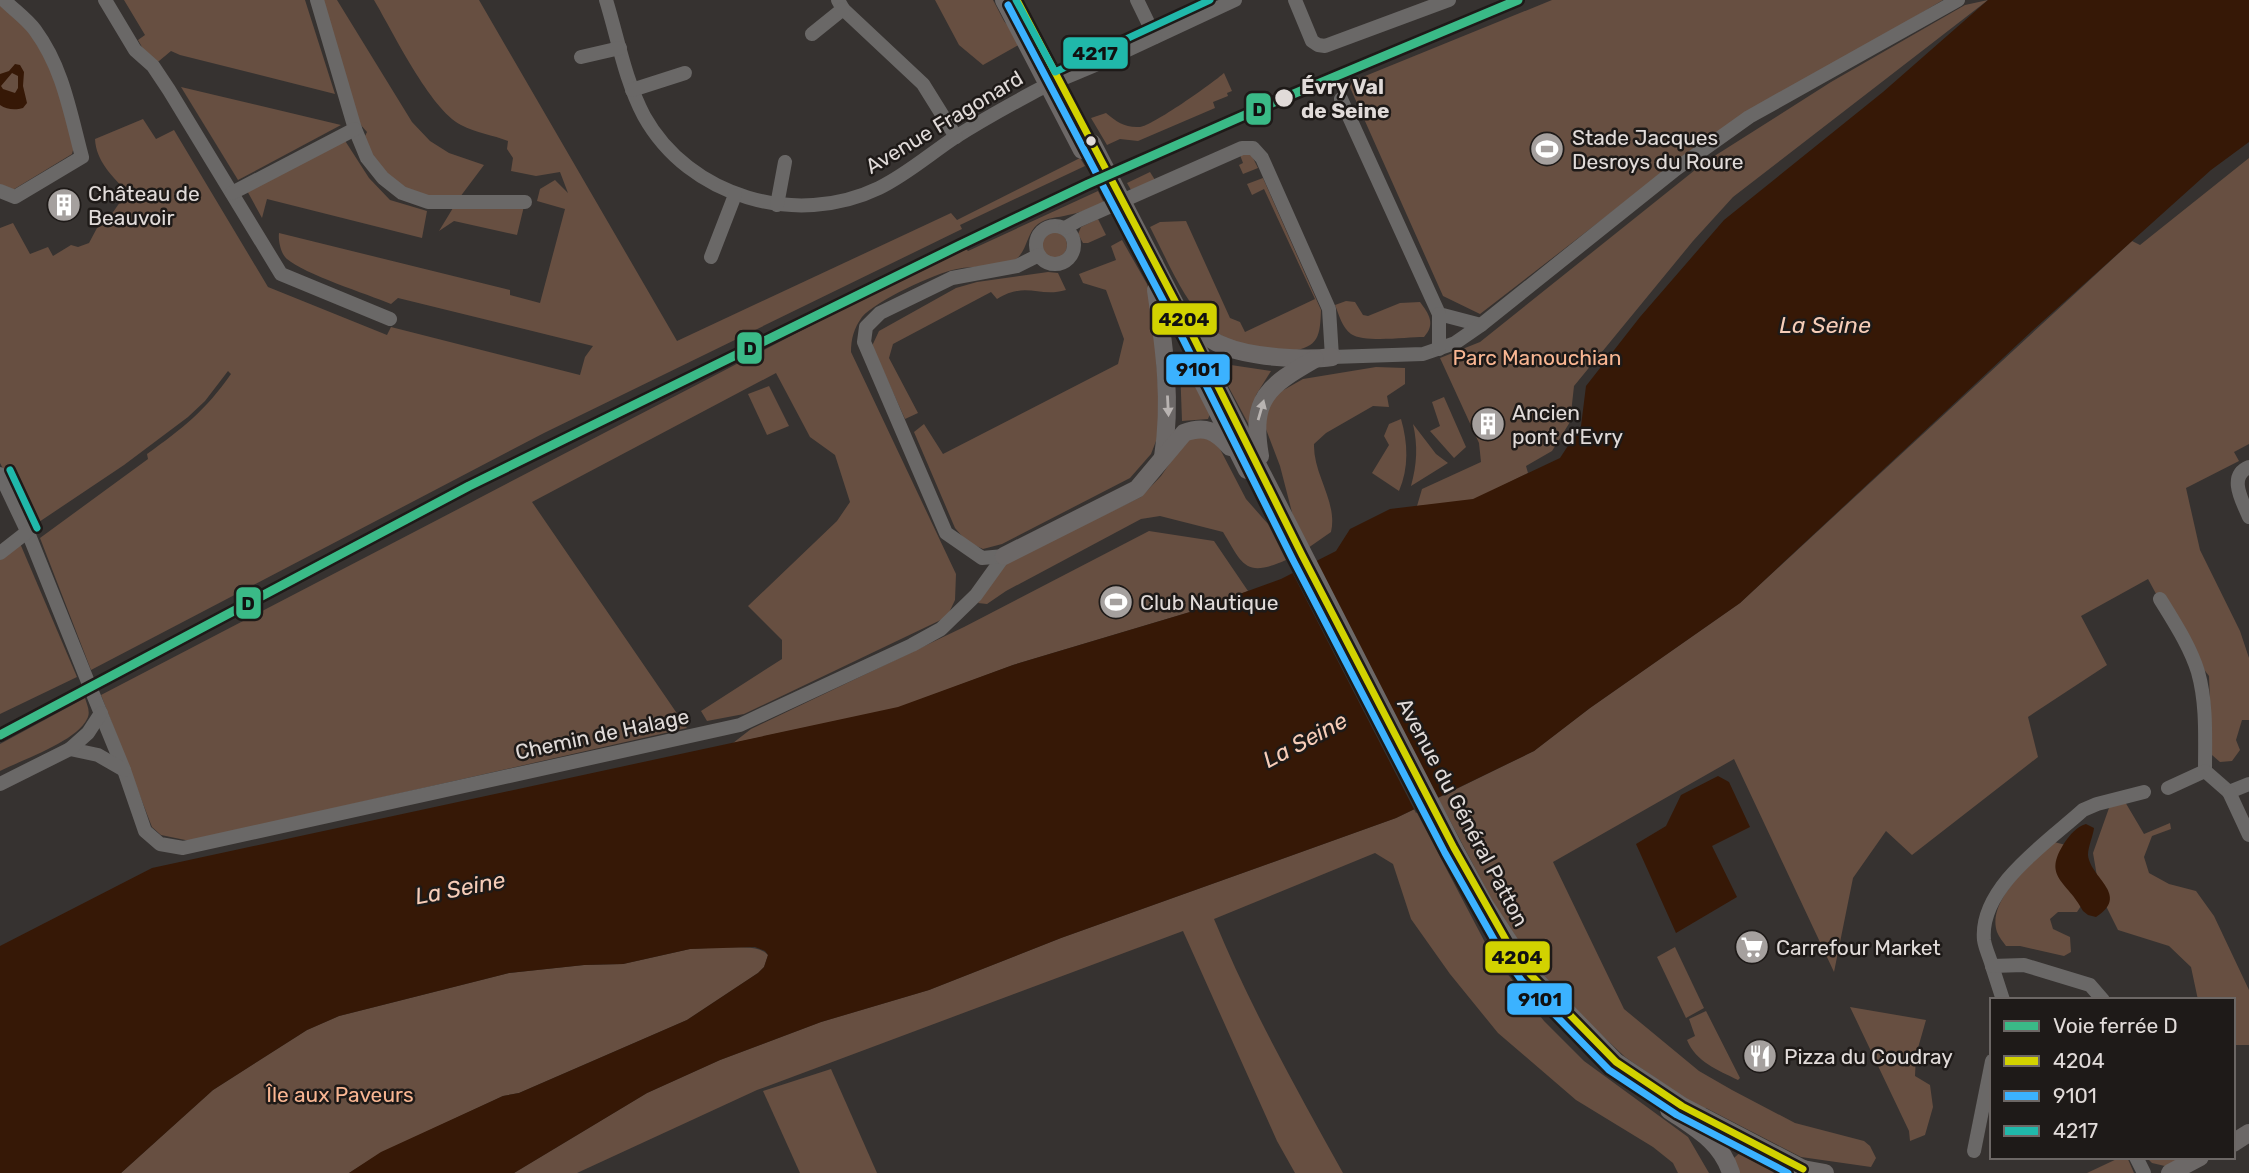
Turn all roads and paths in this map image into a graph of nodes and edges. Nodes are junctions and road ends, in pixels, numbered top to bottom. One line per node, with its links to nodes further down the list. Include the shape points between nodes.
1 (4, 0): 24 (street, via 35,30 59,72 82,157 15,197)
2 (105, 0): 25 (street, via 135,50 169,90)
3 (317, 0): 21 (street)
4 (606, 0): 15 (street, Avenue Fragonard)
5 (1004, 0): 18 (main road)
6 (1017, 0): 18 (main road)
7 (1137, 0): 14 (street)
8 (1235, 0): 14 (street, Avenue Fragonard)
9 (1295, 0): 10 (street, via 1312,41 1318,45 1333,44)
10 (1449, 0)
11 (1958, 0): 37 (street, via 1749,117 1676,169)
12 (841, 4): 13 (street); 22 (street, via 923,84)
13 (812, 34)
14 (1155, 37): 18 (street, Avenue Fragonard)
15 (620, 48): 16 (street); 19 (street, Avenue Fragonard)
16 (582, 57)
17 (685, 74): 19 (street)
18 (1055, 83): 22 (street, Avenue Fragonard); 32 (main road, bridge)
19 (632, 90): 26 (street, Avenue Fragonard, via 645,117 673,153)
20 (1341, 99): 34 (street)
21 (355, 129): 25 (street); 27 (street, via 367,158 402,193 428,202)
22 (956, 137): 28 (street, Avenue Fragonard, via 880,187 858,196 831,203)
23 (785, 162): 28 (street)
24 (0, 191)
25 (232, 193): 35 (street, via 281,274)
26 (735, 195): 28 (street, Avenue Fragonard); 31 (street)
27 (525, 202)
28 (777, 205)
29 (1065, 228): 30 (street, via 1043,229 1036,244); 30 (street, via 1074,244 1068,260 1052,264); 39 (street, via 1242,148 1253,148 1262,158 1329,309)
30 (1039, 255): 50 (street, via 1017,266 952,278 880,313 866,327 864,342 871,363 946,533)
31 (711, 257)
32 (1149, 266): 33 (main road); 36 (main road)
33 (1156, 290): 40 (main road, one-way to 40, via 1169,417); 41 (main road)
34 (1439, 314): 37 (street); 38 (street)
35 (390, 319)
36 (1185, 320): 39 (main road, via 1234,350); 44 (main road)
37 (1481, 325): 38 (street)
38 (1439, 349): 39 (street, via 1423,354)
39 (1324, 358): 44 (main road, one-way to 39, via 1256,432 1264,400 1281,378)
40 (1163, 458): 41 (main road, via 1184,433 1206,429 1222,438); 49 (main road, via 1138,489)
41 (1242, 460): 46 (main road)
42 (2249, 467): 45 (street, via 2238,478 2238,489)
43 (0, 474): 47 (street)
44 (1264, 477): 46 (main road)
45 (2249, 517)
46 (1278, 519): 63 (main road, Avenue du Général Patton)
47 (27, 531): 48 (street); 53 (street)
48 (0, 552)
49 (1004, 556): 50 (street); 51 (street, Chemin de Halage)
50 (982, 558): 51 (street)
51 (976, 595): 55 (street, Chemin de Halage, via 941,629 912,645 740,725 183,848 160,844 145,831)
52 (2160, 599): 56 (street, via 2182,634 2198,673 2206,721)
53 (101, 713): 54 (street); 55 (street)
54 (70, 749): 55 (street, via 97,755); 57 (street)
55 (124, 771)
56 (2205, 771): 59 (street); 61 (street)
57 (0, 784)
58 (2249, 784): 61 (street)
59 (2168, 788)
60 (2144, 792): 64 (street, via 2083,810 2004,881 1987,909 1984,940)
61 (2229, 792): 62 (street)
62 (2249, 835)
63 (1450, 850): 71 (main road, Avenue du Général Patton, via 1530,975 1616,1062 1682,1106); 72 (main road, Avenue du Général Patton, via 1480,918 1523,981 1609,1069 1716,1144)
64 (1993, 966): 65 (street); 66 (street, via 2024,965 2090,985)
65 (2002, 998)
66 (2101, 998)
67 (1990, 1071): 68 (street)
68 (1975, 1150)
69 (2196, 1159): 74 (main road)
70 (2209, 1159): 75 (main road)
71 (1799, 1171): 73 (main road, Avenue du Général Patton)
72 (1731, 1173)
73 (1825, 1173)
74 (2170, 1173)
75 (2189, 1173)

